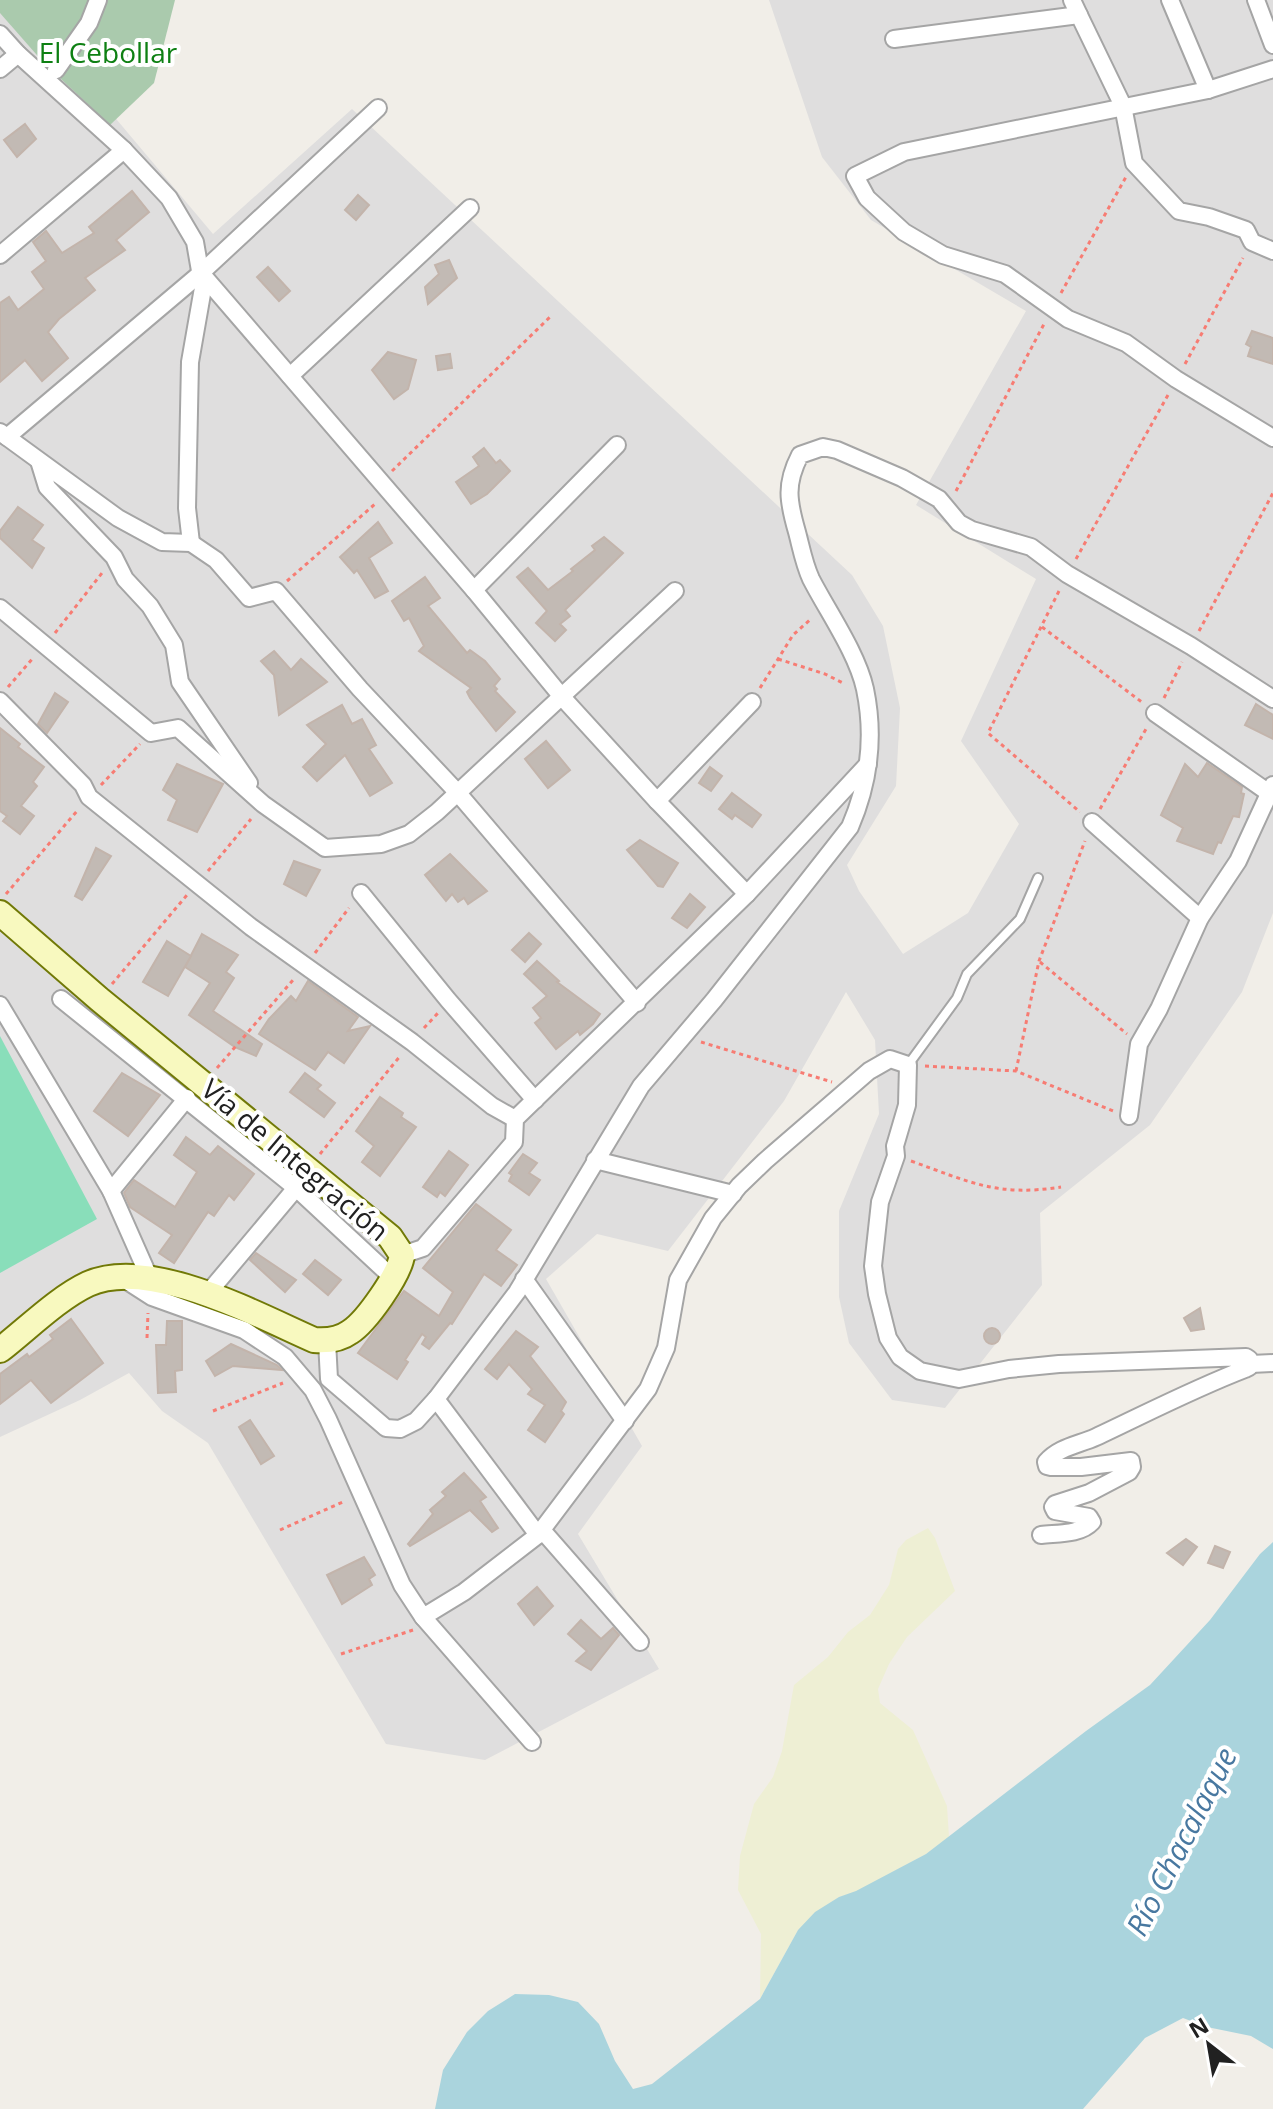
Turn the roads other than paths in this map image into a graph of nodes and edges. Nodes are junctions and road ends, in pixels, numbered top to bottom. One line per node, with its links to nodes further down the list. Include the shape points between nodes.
1 (98, 0): 11 (street, via 89,23)
2 (1170, 0): 12 (street)
3 (1256, 0): 7 (street)
4 (1076, 8): 6 (street); 13 (street)
5 (0, 34): 8 (street)
6 (894, 39)
7 (1273, 45)
8 (18, 54): 9 (street); 15 (street)
9 (0, 69)
10 (1273, 69): 12 (street)
11 (56, 70)
12 (1208, 90): 13 (street)
13 (1123, 106): 17 (street, via 1134,163 1179,211 1246,230 1252,242); 22 (street, via 904,152 855,176 867,198 904,232 943,255 1005,274 1068,319 1126,343)
14 (378, 108): 19 (street)
15 (124, 150): 18 (street); 19 (street, via 169,198 195,242)
16 (470, 208): 20 (street)
17 (1273, 251)
18 (0, 255)
19 (201, 273): 20 (street); 21 (street); 25 (street, via 190,362)
20 (290, 376): 26 (street)
21 (3, 435): 24 (street)
22 (1273, 438)
23 (617, 445): 26 (street)
24 (39, 461): 25 (street, via 162,542); 38 (street, via 47,487 114,557 125,579 150,606 174,645 180,682)
25 (191, 543): 36 (street, via 216,560 249,598 276,591)
26 (474, 590): 29 (street)
27 (675, 591): 29 (street)
28 (0, 608): 38 (street, via 151,733 178,728)
29 (562, 697): 36 (street); 37 (street)
30 (0, 699): 52 (street, via 89,797 251,927)
31 (1273, 699): 34 (street, via 1031,547 972,530 939,499 902,478 823,447 800,455 788,490 809,574 865,687)
32 (752, 702): 37 (street)
33 (1155, 713): 35 (street)
34 (868, 764): 42 (street); 53 (street, via 864,795 850,827 641,1086)
35 (1271, 789): 44 (street, via 1238,861)
36 (457, 792): 38 (street, via 409,834 351,848 325,848); 46 (street)
37 (657, 801): 42 (street)
38 (263, 804)
39 (1092, 822): 44 (street)
40 (1038, 878): 48 (lane, via 1020,919 967,974 957,998)
41 (361, 893): 50 (street)
42 (747, 894): 46 (street)
43 (0, 913): 49 (main road, Vía de Integración)
44 (1200, 918): 51 (street, via 1139,1044)
45 (61, 999): 49 (street, via 178,1096)
46 (637, 1003): 50 (street)
47 (0, 1005): 55 (street)
48 (908, 1065): 56 (street, via 890,1059 869,1071); 65 (street, via 907,1105 880,1202 873,1266 888,1338 900,1357 920,1371 959,1379 1059,1364 1246,1357)
49 (196, 1091): 54 (main road, Vía de Integración); 55 (street)
50 (535, 1100): 52 (street)
51 (1129, 1116)
52 (515, 1119): 57 (street, via 514,1142 423,1248)
53 (595, 1160): 56 (street); 59 (street)
54 (301, 1179): 57 (main road, Vía de Integración, via 390,1237); 58 (street); 61 (street)
55 (111, 1191): 60 (street)
56 (733, 1194): 67 (street, via 678,1280 659,1369)
57 (402, 1255): 58 (main road, Vía de Integración)
58 (394, 1279): 62 (main road, Vía de Integración, via 355,1328)
59 (524, 1279): 66 (street); 67 (street)
60 (151, 1288): 61 (main road); 63 (main road, via 124,1279 84,1286); 70 (street, via 244,1330 285,1357 301,1376 328,1419 402,1585)
61 (208, 1293): 62 (main road)
62 (327, 1341): 66 (street, via 329,1379 386,1428 400,1429 416,1421)
63 (0, 1350)
64 (1273, 1363): 65 (street)
65 (1251, 1364): 69 (street, via 1048,1458 1051,1467 1131,1461 1132,1467 1053,1507 1089,1517 1088,1527)
66 (436, 1399): 68 (street)
67 (625, 1421): 68 (street)
68 (540, 1532): 70 (street); 71 (street)
69 (1041, 1535)
70 (426, 1621): 72 (street)
71 (640, 1642)
72 (532, 1742)

